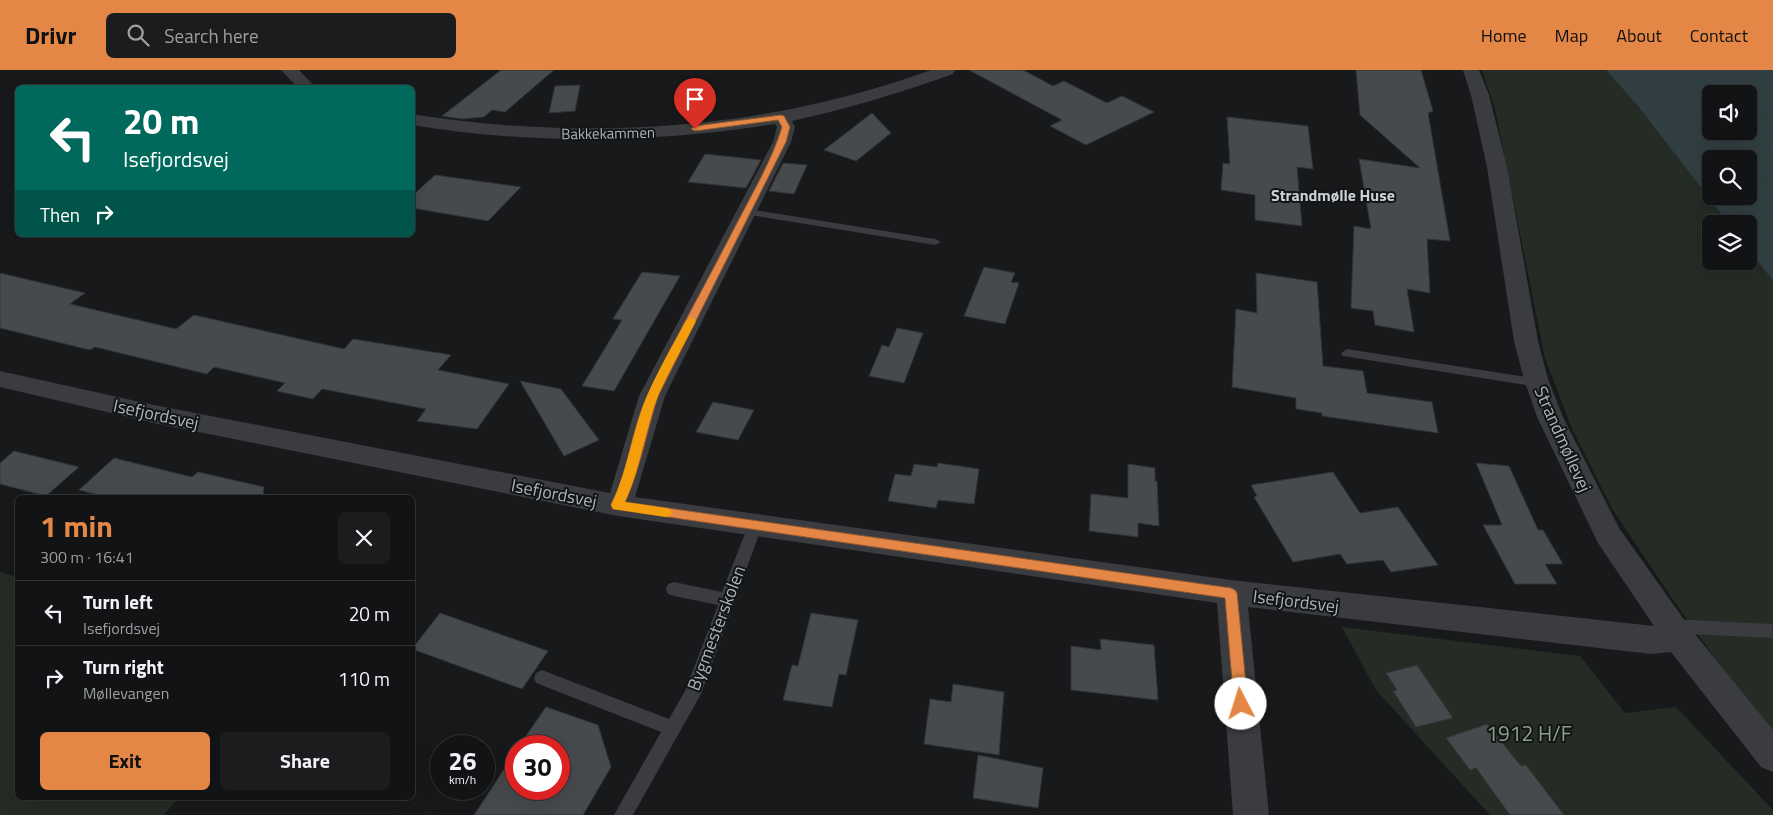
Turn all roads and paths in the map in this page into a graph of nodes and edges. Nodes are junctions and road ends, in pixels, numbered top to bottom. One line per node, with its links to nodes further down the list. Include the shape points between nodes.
1 (289, 70): 4 (street)
2 (947, 70): 5 (street, Bakkekammen, via 876,95)
3 (1471, 70): 11 (street, Strandmøllevej, via 1494,152 1526,340)
4 (305, 85)
5 (781, 118): 6 (street, Bakkekammen, via 678,130 583,134 502,131); 7 (street, via 786,127 784,136)
6 (415, 119)
7 (748, 212): 8 (lane); 12 (street, via 652,396 626,488)
8 (935, 242)
9 (1347, 353): 11 (lane)
10 (0, 379): 12 (street, Isefjordsvej, via 162,416)
11 (1538, 383): 18 (street, Strandmøllevej, via 1565,451 1608,535)
12 (618, 505): 13 (street, Isefjordsvej)
13 (755, 526): 15 (street, Isefjordsvej); 16 (lane, Bygmesterskolen)
14 (674, 589): 16 (lane)
15 (1231, 593): 18 (street, Isefjordsvej, via 1652,640); 23 (street)
16 (728, 600): 20 (lane, Bygmesterskolen, via 692,694)
17 (1772, 631): 18 (lane)
18 (1675, 632): 21 (street, Strandmøllevej)
19 (542, 678): 20 (lane)
20 (672, 728): 22 (lane, Bygmesterskolen)
21 (1773, 756)
22 (623, 815)
23 (1252, 815)

